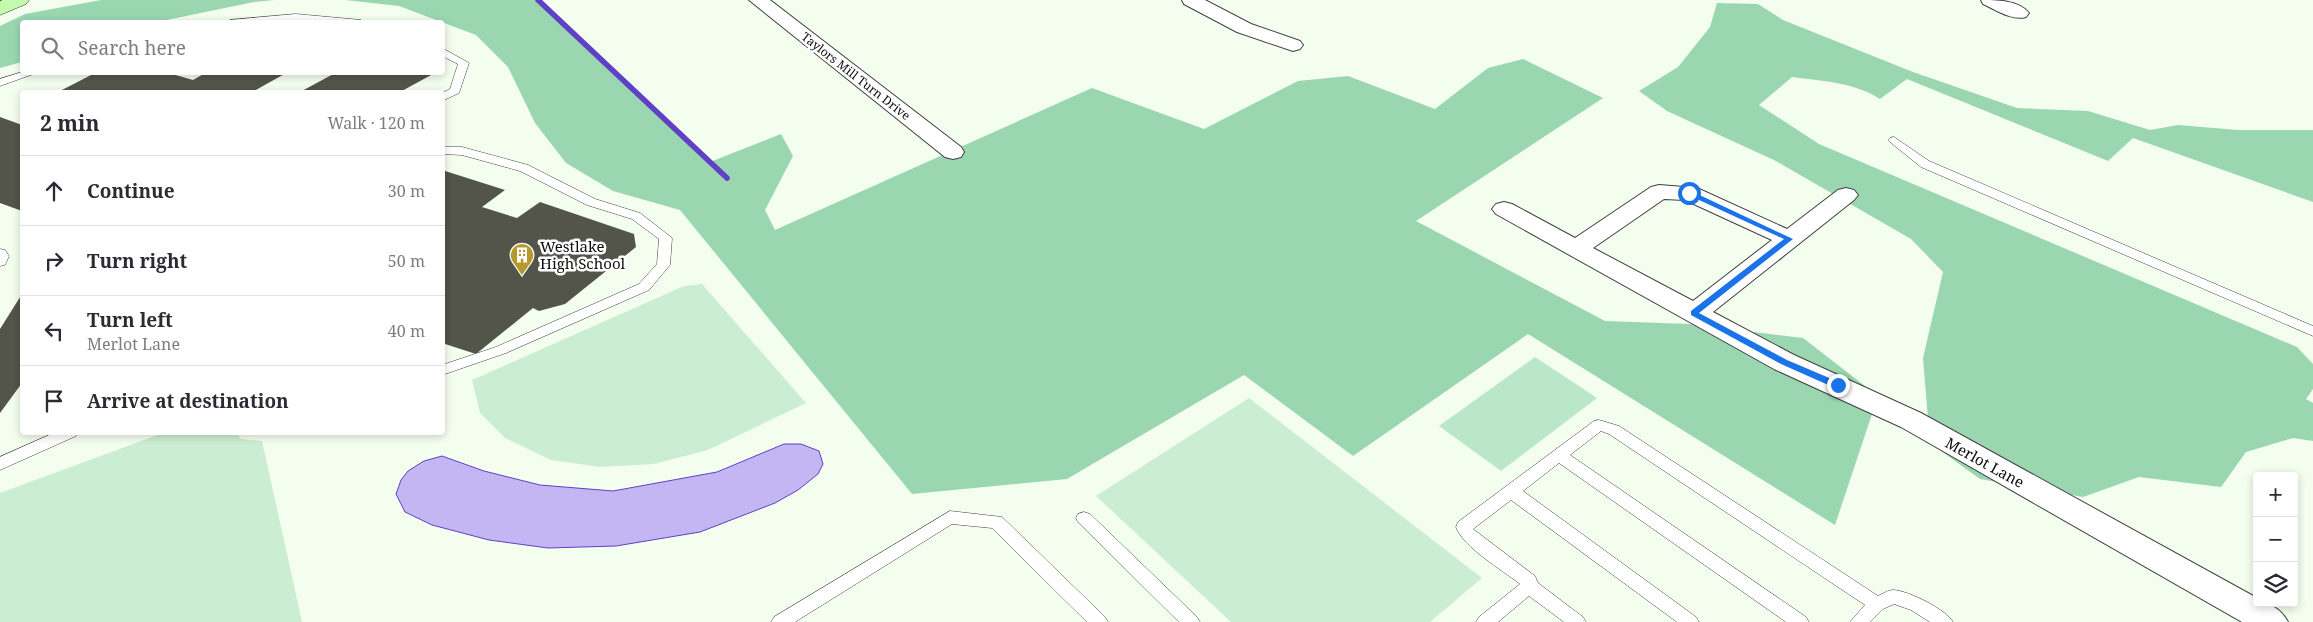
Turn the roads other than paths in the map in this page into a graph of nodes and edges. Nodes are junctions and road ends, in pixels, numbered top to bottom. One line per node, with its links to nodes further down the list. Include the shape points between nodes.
1 (19, 0): 5 (main road)
2 (758, 0): 16 (street, Taylors Mill Turn Drive)
3 (1191, 0): 9 (street, via 1244,28)
4 (1990, 0): 6 (street)
5 (0, 10)
6 (2019, 13)
7 (301, 20): 8 (lane)
8 (344, 20)
9 (1293, 46)
10 (445, 52): 13 (lane, via 464,63 455,91)
11 (25, 75): 12 (lane)
12 (0, 83)
13 (445, 96)
14 (1894, 140): 25 (lane, via 1925,164)
15 (445, 150): 17 (lane)
16 (953, 152)
17 (470, 153): 26 (lane, via 524,168 592,202 636,216 666,238 663,265 644,287 501,350)
18 (1846, 195): 20 (street)
19 (1504, 209): 21 (street, Merlot Lane)
20 (1789, 239): 21 (street, via 1689,193 1659,192); 24 (street)
21 (1576, 248): 24 (street, Merlot Lane)
22 (0, 253): 23 (lane)
23 (0, 262)
24 (1694, 313): 43 (street, Merlot Lane, via 1784,362 1911,420)
25 (2313, 331)
26 (445, 369)
27 (64, 435): 29 (lane)
28 (1559, 455): 30 (lane); 33 (lane, via 1599,424 1606,426); 40 (lane)
29 (0, 464)
30 (1511, 491): 32 (lane, via 1464,527 1472,538 1530,580); 39 (lane)
31 (1084, 518): 36 (lane)
32 (1529, 586): 37 (lane); 38 (lane)
33 (1876, 604): 41 (lane); 42 (lane, via 1893,598 1917,605)
34 (780, 622): 35 (lane, via 950,517 996,522)
35 (1099, 622)
36 (1191, 622)
37 (1485, 622)
38 (1577, 622)
39 (1690, 622)
40 (1800, 622)
41 (1859, 622)
42 (1944, 622)
43 (2271, 622)

